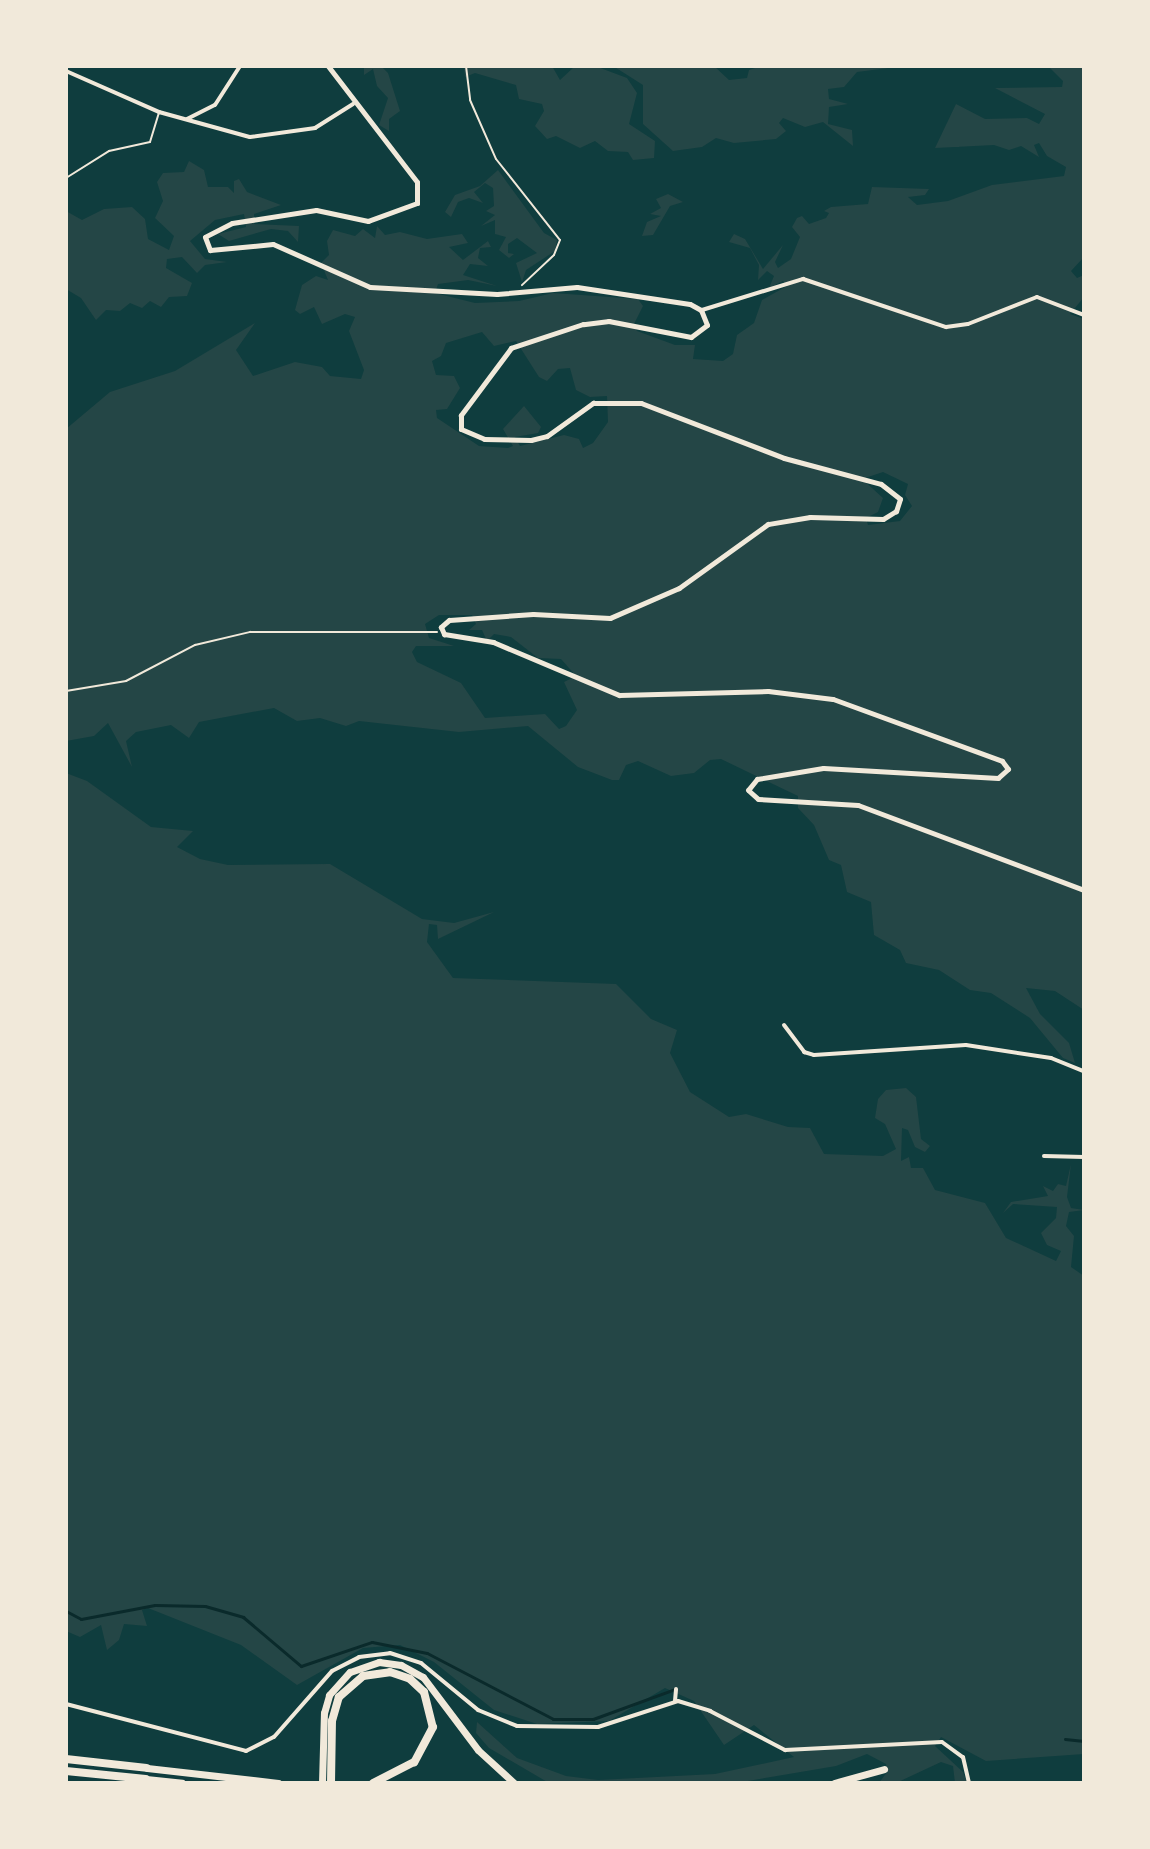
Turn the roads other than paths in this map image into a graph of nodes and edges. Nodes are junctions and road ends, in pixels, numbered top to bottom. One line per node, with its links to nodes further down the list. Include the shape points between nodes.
1 (240, 66): 6 (street, via 215,105)
2 (328, 66): 4 (street)
3 (66, 71): 5 (street)
4 (353, 104): 6 (street, via 315,128 276,136 244,136); 8 (street, via 417,182 420,195 414,206 368,221 316,210 232,223 208,234 207,247 273,244 364,287 518,292 590,288 664,297)
5 (159, 112): 6 (street); 7 (lane, via 150,142 109,151)
6 (187, 119)
7 (66, 178)
8 (701, 310): 9 (street, via 803,279 946,327 968,324 1037,297); 10 (street, via 707,325 691,337 609,321 517,345 494,365 461,415 461,429 484,439 531,440 547,436 593,403 641,403 784,458 887,487 900,499 896,511 873,521 810,517 768,524 679,588 610,618 533,614 449,620 441,631 451,638 502,645 608,693 816,695 1002,761 1008,769 998,778 823,768 757,779 748,790 758,799 858,805)
9 (1084, 315)
10 (1084, 890)
11 (784, 1025): 12 (street, via 802,1050 814,1055 966,1045 1051,1058)
12 (1084, 1071)
13 (1044, 1156): 14 (street)
14 (1084, 1157)
15 (676, 1689): 16 (street)
16 (675, 1701): 17 (street, via 598,1727 517,1726 478,1710 421,1663 382,1653 359,1657 332,1671 278,1733 250,1750 223,1748); 31 (street, via 710,1711 785,1750 947,1743 966,1763)
17 (66, 1704)
18 (327, 1753): 26 (highway); 27 (highway); 28 (highway, via 333,1713 346,1688 378,1672 410,1679 430,1705 430,1738 410,1766); 29 (highway, via 324,1713 333,1689 357,1668 394,1663 430,1684 478,1750)
19 (66, 1759): 20 (highway)
20 (147, 1768): 25 (highway)
21 (884, 1769): 30 (highway)
22 (66, 1771): 23 (highway)
23 (146, 1779): 24 (highway)
24 (182, 1783)
25 (278, 1783)
26 (322, 1783)
27 (331, 1783)
28 (373, 1783)
29 (514, 1783)
30 (834, 1783)
31 (969, 1783)

